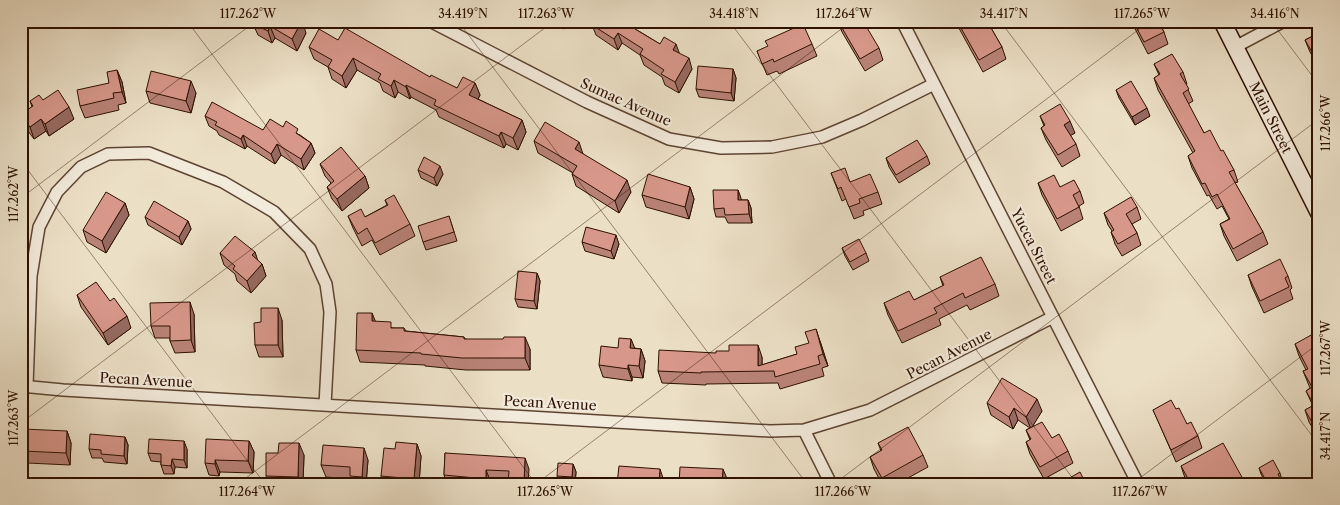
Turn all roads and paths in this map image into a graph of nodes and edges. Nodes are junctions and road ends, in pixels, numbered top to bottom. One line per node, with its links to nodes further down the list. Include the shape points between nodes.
1 (430, 21): 6 (street, Sumac Avenue, via 587,102 668,138 721,148 772,147 822,137)
2 (902, 21): 6 (street, Yucca Street)
3 (1222, 21): 5 (main road, Main Street)
4 (1284, 21): 5 (street)
5 (1235, 47): 7 (main road, Main Street)
6 (934, 84): 8 (street, Yucca Street)
7 (1319, 213)
8 (1053, 317): 11 (street, Pecan Avenue, via 870,410); 13 (street, Yucca Street)
9 (24, 386): 10 (street, Pecan Avenue); 10 (street, via 31,276 39,227 56,192 81,167 108,154 149,153 223,182 274,212 310,249 326,284 330,312)
10 (325, 405): 11 (street, Pecan Avenue, via 770,432)
11 (804, 430): 12 (street)
12 (831, 484)
13 (1138, 484)

